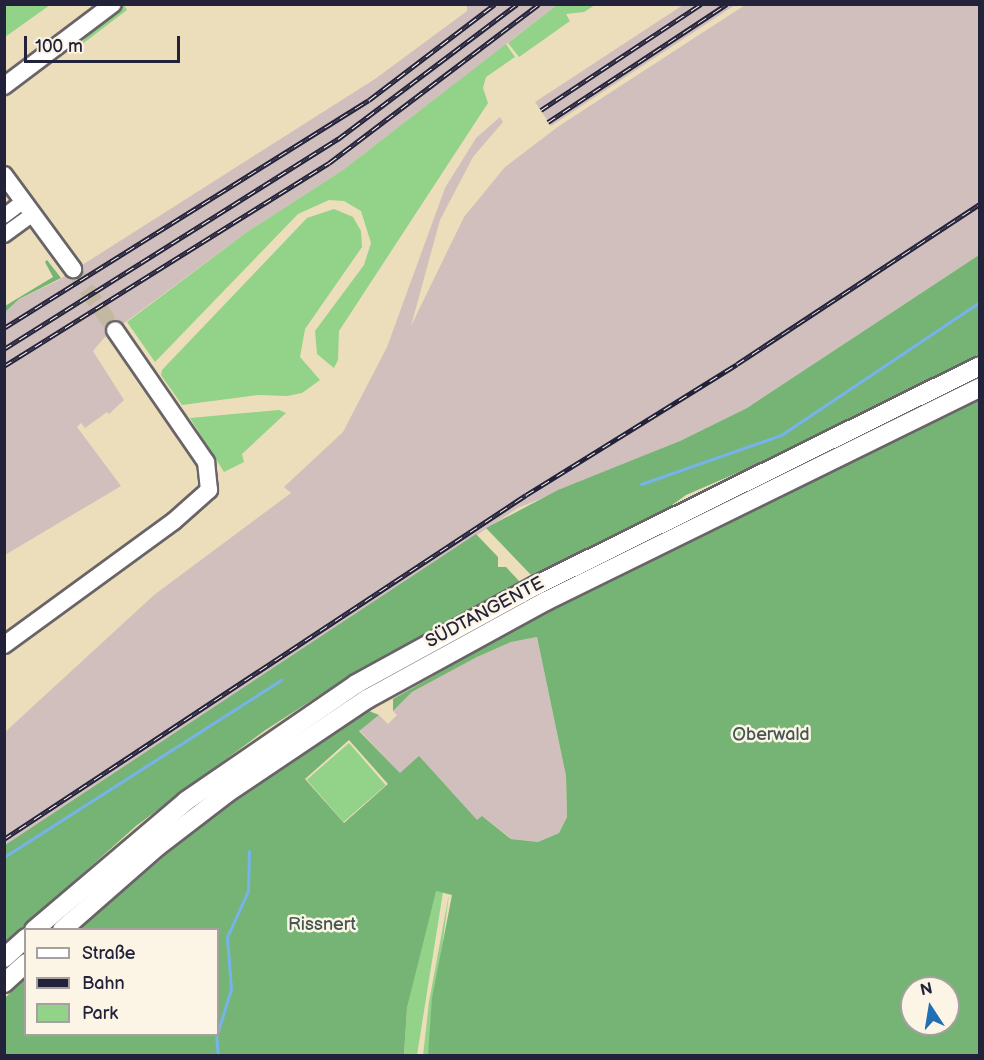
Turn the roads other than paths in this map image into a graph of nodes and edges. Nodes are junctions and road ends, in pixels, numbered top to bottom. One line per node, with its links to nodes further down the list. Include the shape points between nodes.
1 (113, 4): 2 (main road)
2 (4, 86)
3 (6, 175): 4 (main road)
4 (29, 208): 5 (street); 6 (street); 7 (main road)
5 (4, 216)
6 (4, 235)
7 (73, 269)
8 (115, 330): 11 (main road, via 206,462 210,485 207,495)
9 (980, 366): 12 (highway, SÜDTANGENTE, via 535,586 366,678 297,721 186,801)
10 (980, 387): 13 (highway, SÜDTANGENTE, via 546,601 367,699 227,793 158,846)
11 (4, 645)
12 (36, 928)
13 (64, 928)
14 (24, 940): 15 (highway)
15 (4, 958)
16 (24, 965): 17 (highway)
17 (4, 983)

